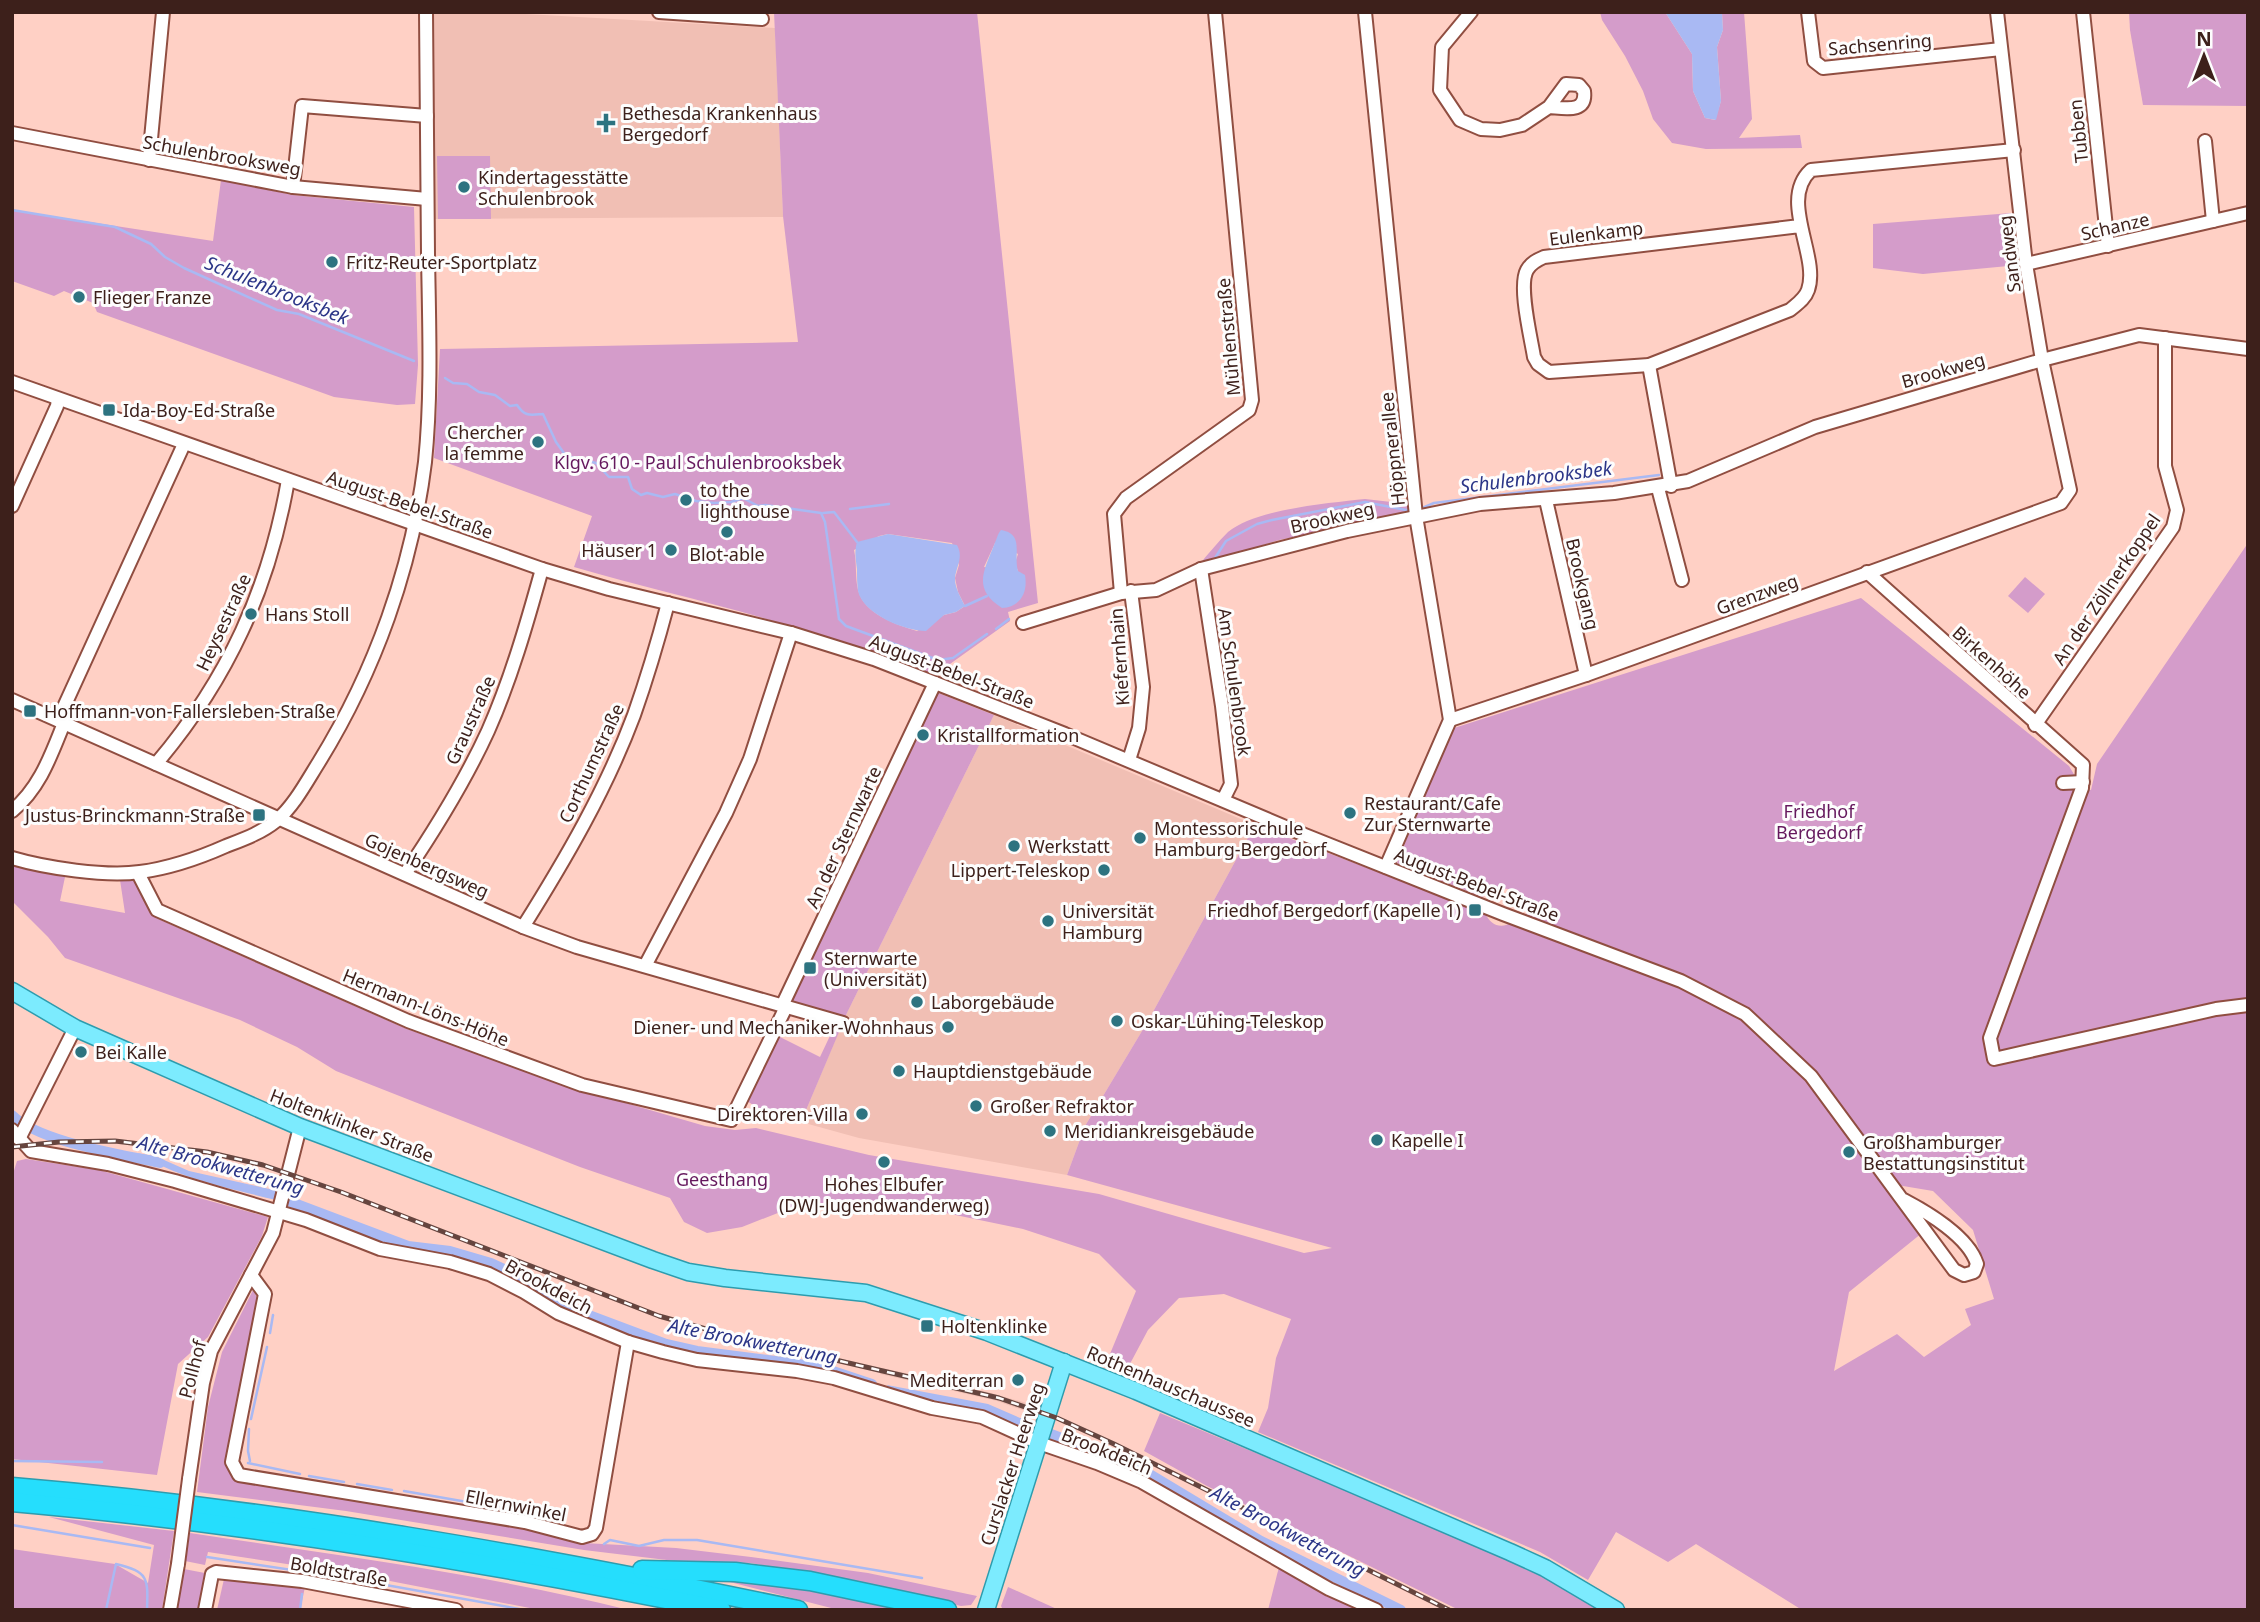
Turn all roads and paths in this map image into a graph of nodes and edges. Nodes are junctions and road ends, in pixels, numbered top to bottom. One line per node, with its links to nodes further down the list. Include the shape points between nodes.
1 (163, 12): 18 (street)
2 (426, 12): 14 (street)
3 (659, 12): 10 (street)
4 (1215, 12): 44 (street, Mühlenstraße, via 1252,400 1249,410 1126,498 1114,514)
5 (1365, 12): 38 (street, Höppnerallee)
6 (1471, 12): 13 (street, via 1442,47 1440,90 1460,120 1481,129 1500,130 1522,125)
7 (1808, 12): 12 (street, Sachsenring, via 1814,61 1824,68)
8 (1997, 12): 12 (street, Sandweg)
9 (2083, 12): 24 (street, Tubben)
10 (715, 14): 11 (street)
11 (762, 19)
12 (2001, 49): 17 (street, Sandweg)
13 (1549, 107)
14 (427, 116): 19 (street, via 302,106); 20 (street)
15 (12, 133): 18 (street, Schulenbrooksweg)
16 (2205, 141): 22 (street)
17 (2014, 150): 23 (street, Eulenkamp, via 1811,170 1799,189); 25 (street, Sandweg)
18 (149, 160): 19 (street, Schulenbrooksweg)
19 (293, 187): 20 (street, Schulenbrooksweg)
20 (427, 199): 39 (street, via 430,369 425,461)
21 (2248, 213): 22 (street, Schanze)
22 (2213, 221): 24 (street, Schanze)
23 (1800, 226): 29 (street, Eulenkamp, via 1809,277 1803,300 1790,310); 29 (street, Eulenkamp, via 1544,257 1525,272 1538,364 1549,372)
24 (2108, 246): 25 (street, Schanze)
25 (2026, 264): 28 (street, Sandweg)
26 (2165, 338): 27 (street, Brookweg); 28 (street, Brookweg, via 2139,335); 53 (street, An der Zöllnerkoppel, via 2165,466 2177,510 2173,527)
27 (2248, 349)
28 (2042, 360): 34 (street, Brookweg, via 1815,427); 35 (street, Sandweg)
29 (1650, 365): 34 (street)
30 (12, 382): 31 (street, August-Bebel-Straße)
31 (58, 399): 32 (street, August-Bebel-Straße); 37 (street)
32 (184, 444): 33 (street, August-Bebel-Straße); 52 (street)
33 (288, 480): 39 (street, August-Bebel-Straße); 55 (street, Heysestraße, via 261,587 238,640 188,726)
34 (1664, 487): 36 (street, Brookweg); 43 (street)
35 (2070, 489): 42 (street, Grenzweg, via 2061,503)
36 (1546, 500): 38 (street, Brookweg, via 1480,504); 48 (street, Brookgang)
37 (12, 506)
38 (1416, 516): 41 (street, Brookweg); 51 (street, Höppnerallee)
39 (415, 524): 40 (street, August-Bebel-Straße); 60 (street, via 401,580 362,684 324,753)
40 (542, 569): 45 (street, August-Bebel-Straße); 64 (street, Graustraße, via 489,729 436,828)
41 (1201, 569): 44 (street, Brookweg, via 1156,590); 58 (street, Am Schulenbrook, via 1231,784)
42 (1867, 572): 48 (street, Grenzweg); 53 (street, Birkenhöhe)
43 (1682, 580)
44 (1126, 592): 46 (street, Brookweg); 54 (street, Kiefernhain, via 1143,687 1139,728)
45 (668, 603): 47 (street, August-Bebel-Straße); 65 (street, Corthumstraße, via 653,661 610,772)
46 (1023, 623)
47 (791, 633): 49 (street, August-Bebel-Straße); 66 (street, via 750,759)
48 (1586, 676): 51 (street, Grenzweg)
49 (935, 683): 54 (street, August-Bebel-Straße); 69 (street, An der Sternwarte)
50 (12, 700): 52 (street, Gojenbergsweg)
51 (1450, 720): 62 (street)
52 (61, 721): 55 (street, Gojenbergsweg); 59 (street, via 41,778)
53 (2035, 725): 56 (street, Birkenhöhe, via 2083,765)
54 (1129, 760): 58 (street, August-Bebel-Straße)
55 (156, 764): 60 (street, Gojenbergsweg)
56 (2083, 782): 57 (street); 68 (street, via 1990,1038 1994,1059)
57 (2063, 783)
58 (1223, 800): 62 (street, August-Bebel-Straße)
59 (12, 811)
60 (278, 819): 63 (street, via 257,834 219,850); 64 (street, Gojenbergsweg)
61 (12, 858): 63 (street, via 66,869)
62 (1386, 867): 75 (street, August-Bebel-Straße, via 1681,981 1745,1014 1811,1076)
63 (138, 873): 72 (street, Hermann-Löns-Höhe, via 158,910 408,1021 582,1085)
64 (405, 874): 65 (street, Gojenbergsweg)
65 (523, 928): 66 (street, Gojenbergsweg)
66 (645, 966): 69 (street, Gojenbergsweg)
67 (12, 990): 71 (main road, Holtenklinker Straße)
68 (2248, 1005)
69 (784, 1006): 70 (street, Gojenbergsweg); 72 (street, An der Sternwarte)
70 (843, 1023)
71 (75, 1027): 73 (main road, Holtenklinker Straße); 74 (street)
72 (732, 1119)
73 (300, 1126): 76 (street, Pollhof); 77 (main road, Holtenklinker Straße)
74 (21, 1130): 76 (street, Brookdeich, via 31,1151 108,1164)
75 (1904, 1200): 75 (street, August-Bebel-Straße, via 1954,1270 1964,1275 1974,1272 1977,1264 1969,1248 1926,1211)
76 (280, 1211): 78 (street, Pollhof, via 274,1233); 79 (street, Brookdeich, via 380,1249 489,1274 558,1313)
77 (688, 1272): 80 (main road, Rothenhauschaussee, via 866,1293)
78 (251, 1275): 79 (street, Ellernwinkel, via 265,1294 232,1462 239,1475 526,1522 582,1536 596,1528); 87 (street, Pollhof, bridge, via 211,1351 203,1383)
79 (628, 1342): 81 (street, Brookdeich, via 697,1360 834,1378)
80 (1064, 1362): 81 (main road, Curslacker Heerweg); 97 (main road, Rothenhauschaussee, via 1510,1552)
81 (1042, 1435): 85 (main road, Curslacker Heerweg); 96 (street, Brookdeich, via 1142,1482)
82 (12, 1486): 84 (highway, via 315,1522)
83 (12, 1502): 84 (highway)
84 (599, 1577): 90 (highway); 91 (highway); 92 (highway); 93 (highway, via 703,1570 766,1575)
85 (995, 1577): 94 (main road, Curslacker Heerweg); 95 (main road, Curslacker Heerweg)
86 (408, 1605): 88 (street, Boldtstraße, via 302,1581 216,1572); 89 (street, Boldtstraße)
87 (170, 1610)
88 (205, 1610)
89 (456, 1610)
90 (660, 1610)
91 (721, 1610)
92 (798, 1610)
93 (947, 1610)
94 (977, 1610)
95 (986, 1610)
96 (1376, 1610)
97 (1616, 1610)

